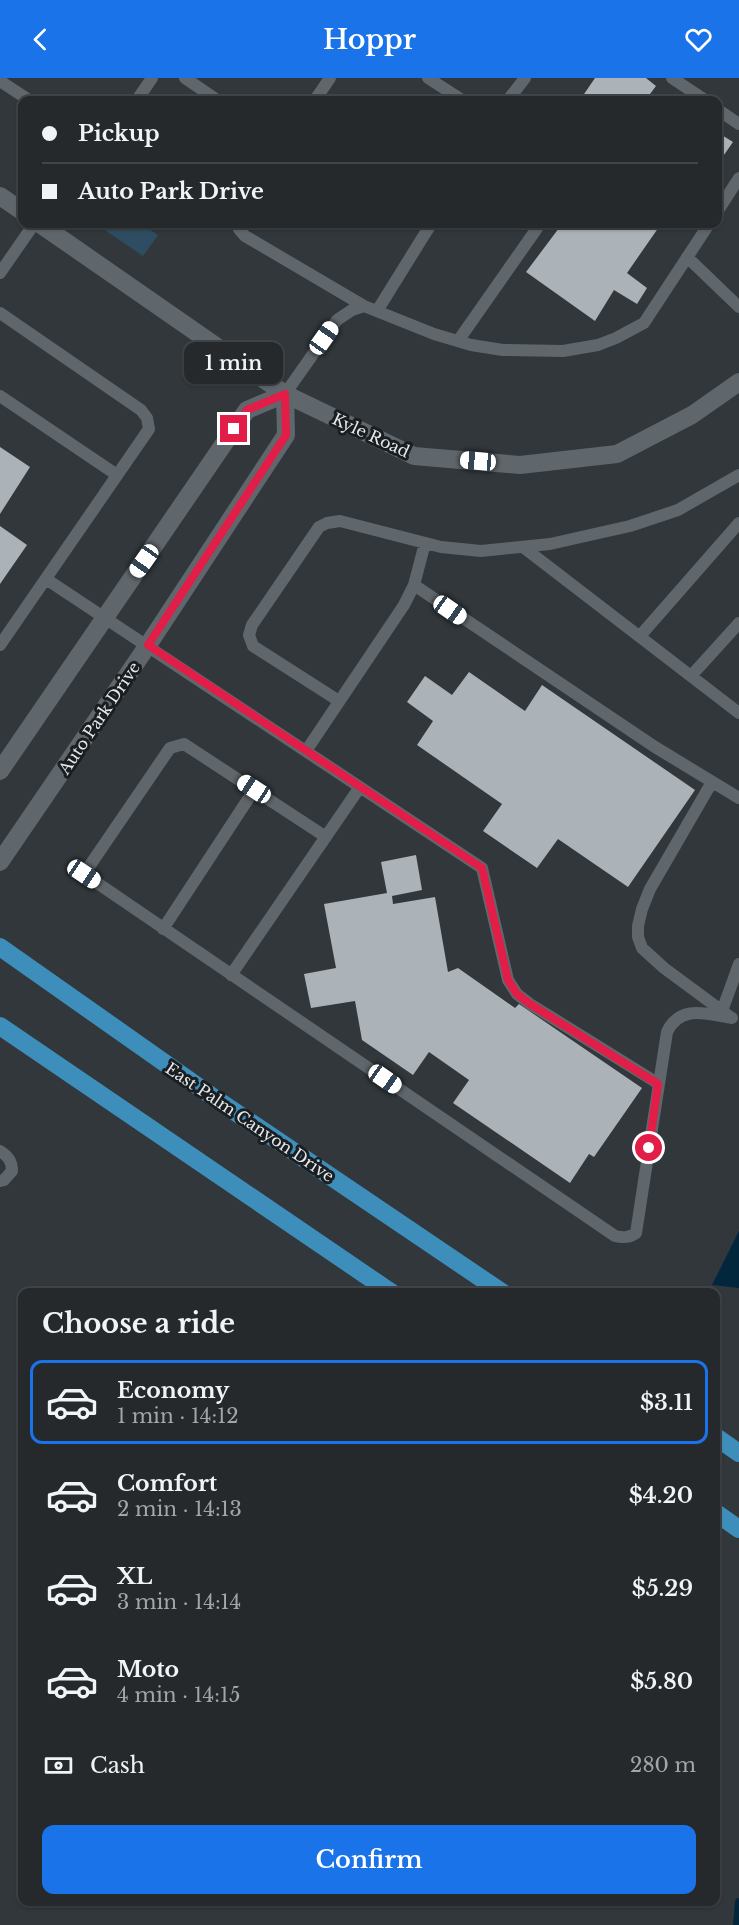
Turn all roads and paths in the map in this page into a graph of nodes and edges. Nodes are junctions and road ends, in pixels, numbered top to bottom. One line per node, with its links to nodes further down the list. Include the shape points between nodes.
1 (152, 78): 9 (lane)
2 (185, 78): 10 (lane)
3 (330, 78): 11 (lane)
4 (428, 78): 12 (lane)
5 (525, 78): 13 (lane)
6 (672, 78): 14 (lane)
7 (0, 81): 8 (lane)
8 (23, 96)
9 (140, 96)
10 (211, 96)
11 (318, 96)
12 (456, 96)
13 (511, 96)
14 (699, 96)
15 (722, 112): 16 (lane)
16 (739, 124)
17 (739, 178): 19 (lane)
18 (0, 196): 20 (street)
19 (722, 204)
20 (18, 208)
21 (31, 228): 28 (lane)
22 (46, 228): 35 (street, Kyle Road)
23 (239, 228): 29 (lane, via 245,236)
24 (429, 228): 31 (lane)
25 (537, 228): 33 (lane)
26 (706, 228): 27 (lane)
27 (687, 257): 30 (lane); 33 (lane, via 644,323 598,345 563,351 503,350)
28 (0, 273)
29 (364, 306): 31 (lane); 35 (lane, via 337,320)
30 (739, 308)
31 (377, 311): 33 (lane)
32 (0, 313): 37 (lane, via 141,410 147,418 149,429)
33 (458, 341)
34 (739, 382): 35 (street, Kyle Road, via 692,415 617,454 520,465 414,456)
35 (285, 394): 44 (street, via 247,410); 48 (street, Auto Park Drive, via 286,435)
36 (0, 396): 37 (lane)
37 (117, 475): 42 (lane)
38 (739, 475): 41 (lane, via 678,510 630,526)
39 (739, 523): 46 (lane)
40 (425, 543): 41 (lane, via 481,551); 43 (lane); 50 (lane, via 340,521 319,527 252,626 249,635 253,646)
41 (523, 547): 46 (lane)
42 (46, 579): 44 (lane); 47 (lane)
43 (414, 585): 50 (lane); 54 (lane)
44 (105, 617): 48 (lane); 53 (street)
45 (739, 623): 49 (lane)
46 (640, 636): 49 (lane)
47 (0, 645)
48 (148, 645): 52 (lane); 59 (street, Auto Park Drive)
49 (691, 676): 51 (lane)
50 (339, 700): 52 (lane)
51 (739, 713)
52 (306, 751): 55 (lane)
53 (0, 771)
54 (712, 782): 57 (lane); 64 (lane, via 650,889 638,937 642,948 664,968)
55 (360, 787): 58 (lane); 66 (lane, via 482,868 508,980 517,994)
56 (254, 789): 58 (lane); 60 (lane); 60 (lane, via 184,744 170,748 84,874)
57 (739, 798)
58 (327, 837): 63 (lane)
59 (0, 862)
60 (163, 928): 63 (lane)
61 (0, 947): 70 (main road, East Palm Canyon Drive)
62 (739, 964): 64 (lane)
63 (231, 975): 66 (lane, via 623,1238 636,1233)
64 (722, 1011): 66 (lane, via 732,1018 694,1012 672,1021)
65 (0, 1026): 69 (main road)
66 (658, 1084)
67 (0, 1151): 68 (lane, via 8,1156 12,1166 12,1171)
68 (0, 1181)
69 (385, 1288)
70 (496, 1288)
71 (720, 1440): 72 (main road)
72 (739, 1454)
73 (720, 1516): 74 (main road)
74 (739, 1529)

